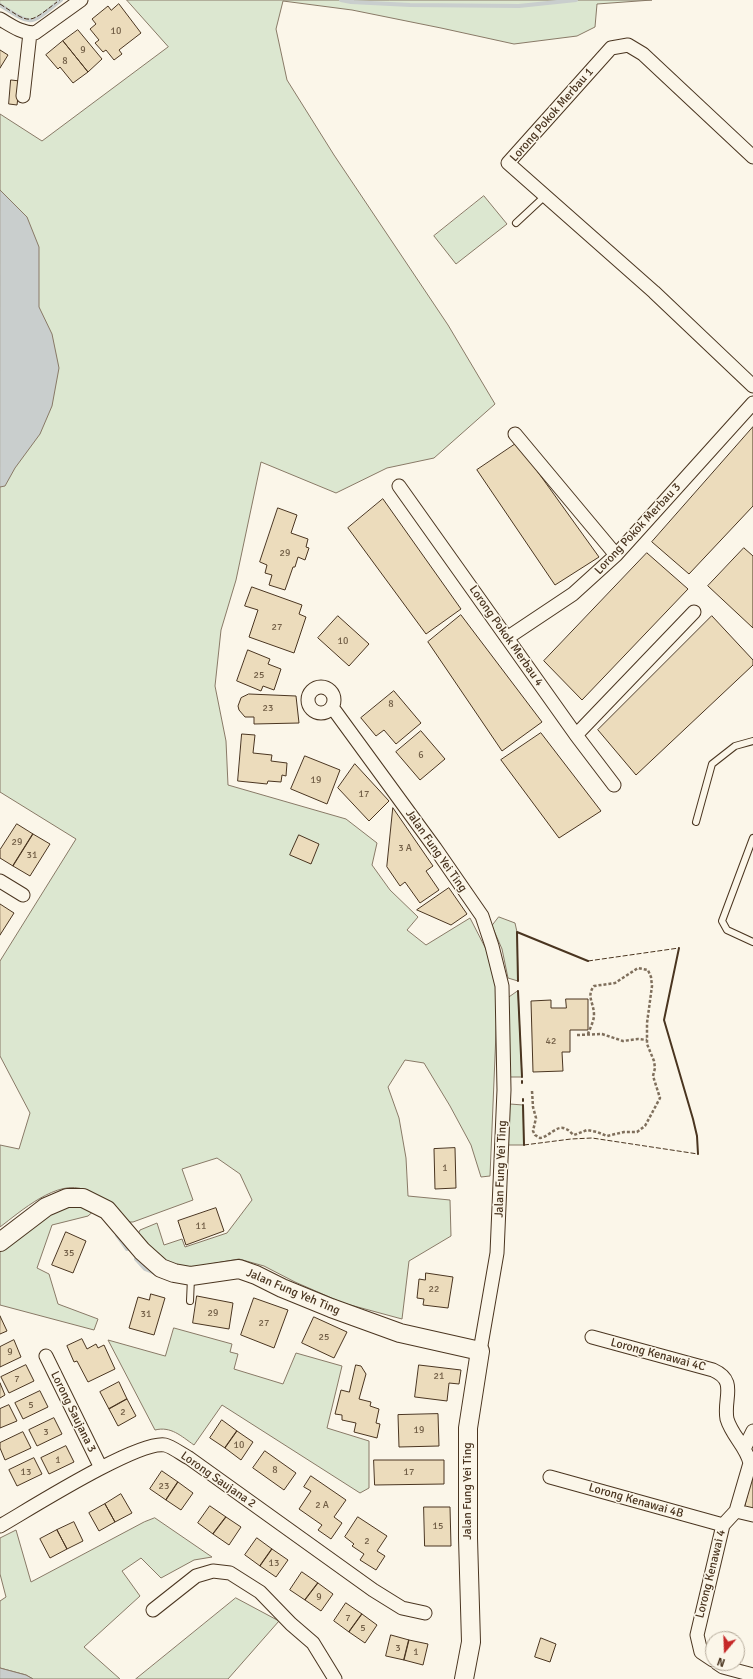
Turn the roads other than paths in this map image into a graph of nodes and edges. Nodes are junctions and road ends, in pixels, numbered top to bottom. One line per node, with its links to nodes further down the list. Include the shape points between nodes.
1 (81, 0): 3 (street, via 40,31)
2 (0, 19): 3 (street, via 15,29)
3 (30, 33): 4 (street)
4 (23, 96)
5 (753, 158): 6 (street, Lorong Pokok Merbau 1, via 643,54 628,45 611,48 508,164)
6 (545, 196): 7 (lane); 8 (street, Lorong Pokok Merbau 1, via 654,292)
7 (516, 223)
8 (753, 386)
9 (753, 403): 12 (street, Lorong Pokok Merbau 3)
10 (515, 434): 12 (street)
11 (399, 486): 14 (street, Lorong Pokok Merbau 4)
12 (616, 555): 14 (street, Lorong Pokok Merbau 3, via 573,594)
13 (694, 612): 16 (street)
14 (507, 638): 16 (street, Lorong Pokok Merbau 4)
15 (332, 707): 28 (street, Jalan Fung Yei Ting, via 440,854 482,916 502,986 504,1090 497,1253)
16 (576, 735): 18 (street, Lorong Pokok Merbau 4)
17 (753, 741): 19 (lane, via 735,746 712,764)
18 (614, 785)
19 (696, 822)
20 (753, 838): 23 (lane, via 722,920 727,930)
21 (0, 881): 22 (street)
22 (23, 895)
23 (753, 942)
24 (0, 1242): 25 (street, Jalan Fung Yeh Ting, via 46,1206 67,1198 82,1198 107,1210 142,1251 161,1268)
25 (191, 1276): 26 (lane); 28 (street, Jalan Fung Yeh Ting, via 239,1269 331,1308 400,1333)
26 (190, 1301)
27 (592, 1337): 30 (street, Lorong Kenawai 4C)
28 (480, 1351): 45 (street, Jalan Fung Yei Ting, via 468,1428 471,1642)
29 (46, 1356): 33 (street, Lorong Saujana 3)
30 (723, 1374): 32 (street, Lorong Kenawai 4, via 727,1382 727,1417 732,1431)
31 (753, 1431): 32 (street)
32 (744, 1449): 35 (street, Lorong Kenawai 4, via 750,1463)
33 (100, 1468): 38 (street, Lorong Saujana 2); 40 (street, Lorong Saujana 2, via 143,1448 165,1445 189,1458 373,1590 402,1608)
34 (550, 1477): 37 (street, Lorong Kenawai 4B)
35 (736, 1510): 36 (street); 37 (street, Lorong Kenawai 4)
36 (753, 1515)
37 (723, 1525): 41 (street, Lorong Kenawai 4, via 697,1635 701,1652)
38 (0, 1526)
39 (153, 1610): 44 (street, via 196,1576 213,1571 230,1573 260,1592 313,1643)
40 (425, 1613)
41 (705, 1655)
42 (738, 1671): 43 (street)
43 (753, 1675)
44 (336, 1679)
45 (464, 1679)

